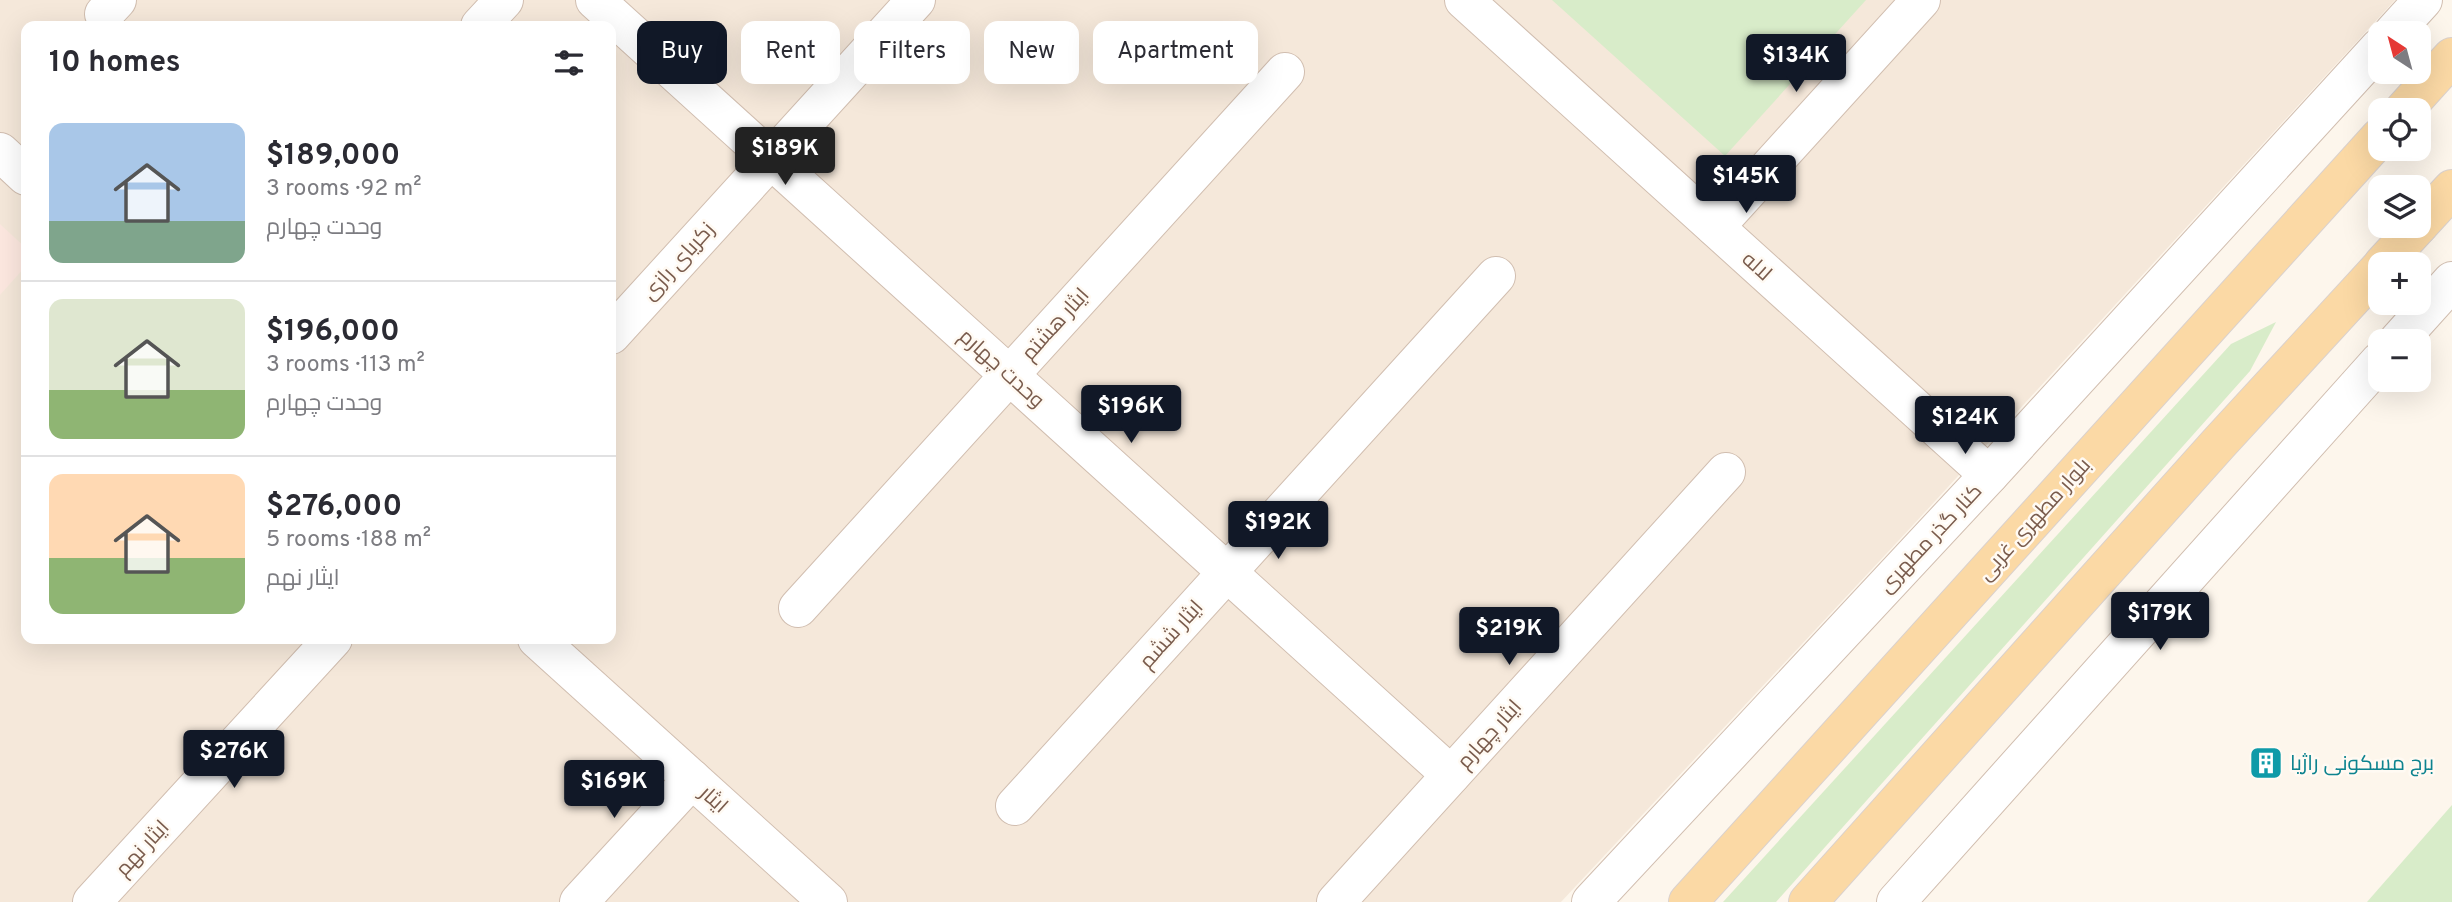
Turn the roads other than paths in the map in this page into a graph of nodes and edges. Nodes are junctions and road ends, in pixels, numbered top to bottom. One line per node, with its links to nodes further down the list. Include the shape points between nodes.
1 (504, 0): 7 (street)
2 (595, 0): 15 (street, وحدت چهارم)
3 (916, 0): 15 (street, زکریای رازی)
4 (1464, 0): 19 (street, لاله)
5 (1922, 0): 19 (street)
6 (2423, 0): 8 (street)
7 (485, 21)
8 (2404, 21)
9 (2452, 57): 12 (main road)
10 (2368, 60): 30 (street, کنار گذر مطهری)
11 (1285, 72): 28 (street, ایثار هشتم)
12 (2415, 98)
13 (2368, 150): 43 (main road, بلوار مطهری غربی)
14 (0, 152): 16 (street)
15 (771, 159): 26 (street, زکریای رازی); 28 (street, وحدت چهارم)
16 (21, 171)
17 (2452, 189): 18 (main road)
18 (2431, 212)
19 (1715, 227): 30 (street, لاله)
20 (2407, 238): 21 (main road)
21 (2395, 252)
22 (1496, 276): 31 (street, ایثار ششم)
23 (2368, 281): 44 (main road)
24 (2452, 281): 25 (street)
25 (2409, 329)
26 (616, 330)
27 (2368, 374): 45 (street)
28 (1009, 375): 31 (street, وحدت چهارم); 32 (street, ایثار هشتم)
29 (1726, 472): 35 (street, ایثار چهارم)
30 (1989, 475): 42 (street, کنار گذر مطهری)
31 (1228, 572): 35 (street, وحدت چهارم); 37 (street, ایثار ششم)
32 (798, 608)
33 (328, 644): 38 (street, ایثار نهم)
34 (543, 644): 36 (street, ایثار)
35 (1451, 775): 41 (street, ایثار چهارم)
36 (692, 779): 39 (street); 40 (street, ایثار)
37 (1015, 806)
38 (92, 902)
39 (579, 902)
40 (828, 902)
41 (1336, 902)
42 (1591, 902)
43 (1688, 902)
44 (1808, 902)
45 (1896, 902)

